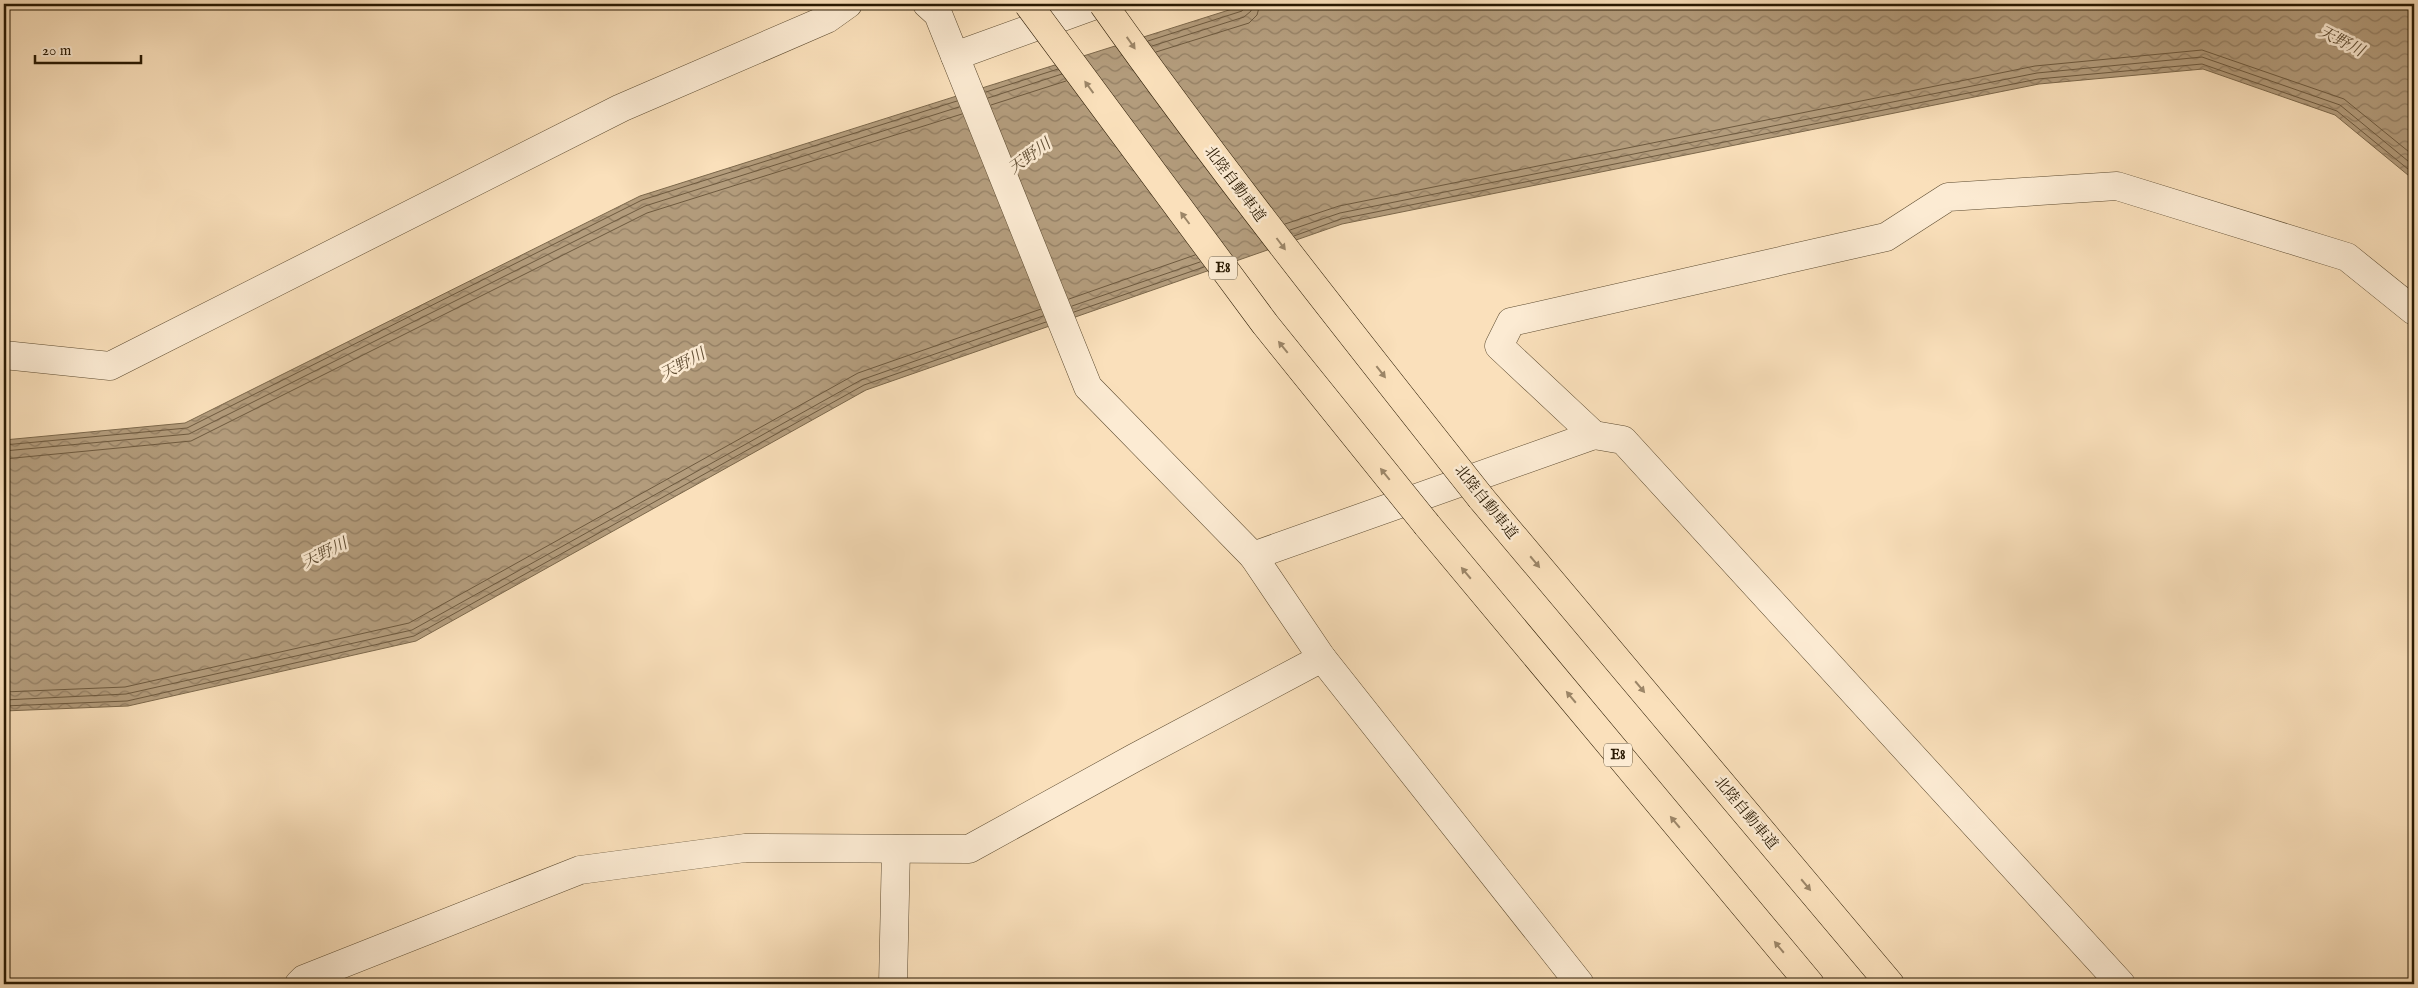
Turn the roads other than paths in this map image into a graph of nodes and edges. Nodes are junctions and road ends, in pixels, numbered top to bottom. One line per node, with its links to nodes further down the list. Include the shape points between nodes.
1 (848, 4): 8 (street, via 827,19 621,108 110,366)
2 (926, 4): 6 (street, via 938,14)
3 (1028, 4): 16 (highway, E8, one-way to 3, bridge, via 1427,525 1264,324)
4 (1098, 4): 6 (street)
5 (1103, 4): 17 (highway, 北陸自動車道, one-way to 17, bridge, via 1238,188 1481,498)
6 (955, 56): 10 (street, via 1088,387)
7 (2414, 310): 9 (street, via 2347,257 2117,186 1948,197 1886,237 1511,322 1499,346)
8 (4, 355)
9 (1594, 435): 10 (street); 18 (street, via 1623,440)
10 (1253, 556): 11 (street)
11 (1322, 658): 12 (street, via 969,849); 15 (street)
12 (896, 849): 13 (street, via 745,848 580,870 304,979); 14 (street)
13 (299, 984)
14 (893, 984)
15 (1580, 984)
16 (1810, 984)
17 (1890, 984)
18 (2121, 984)

